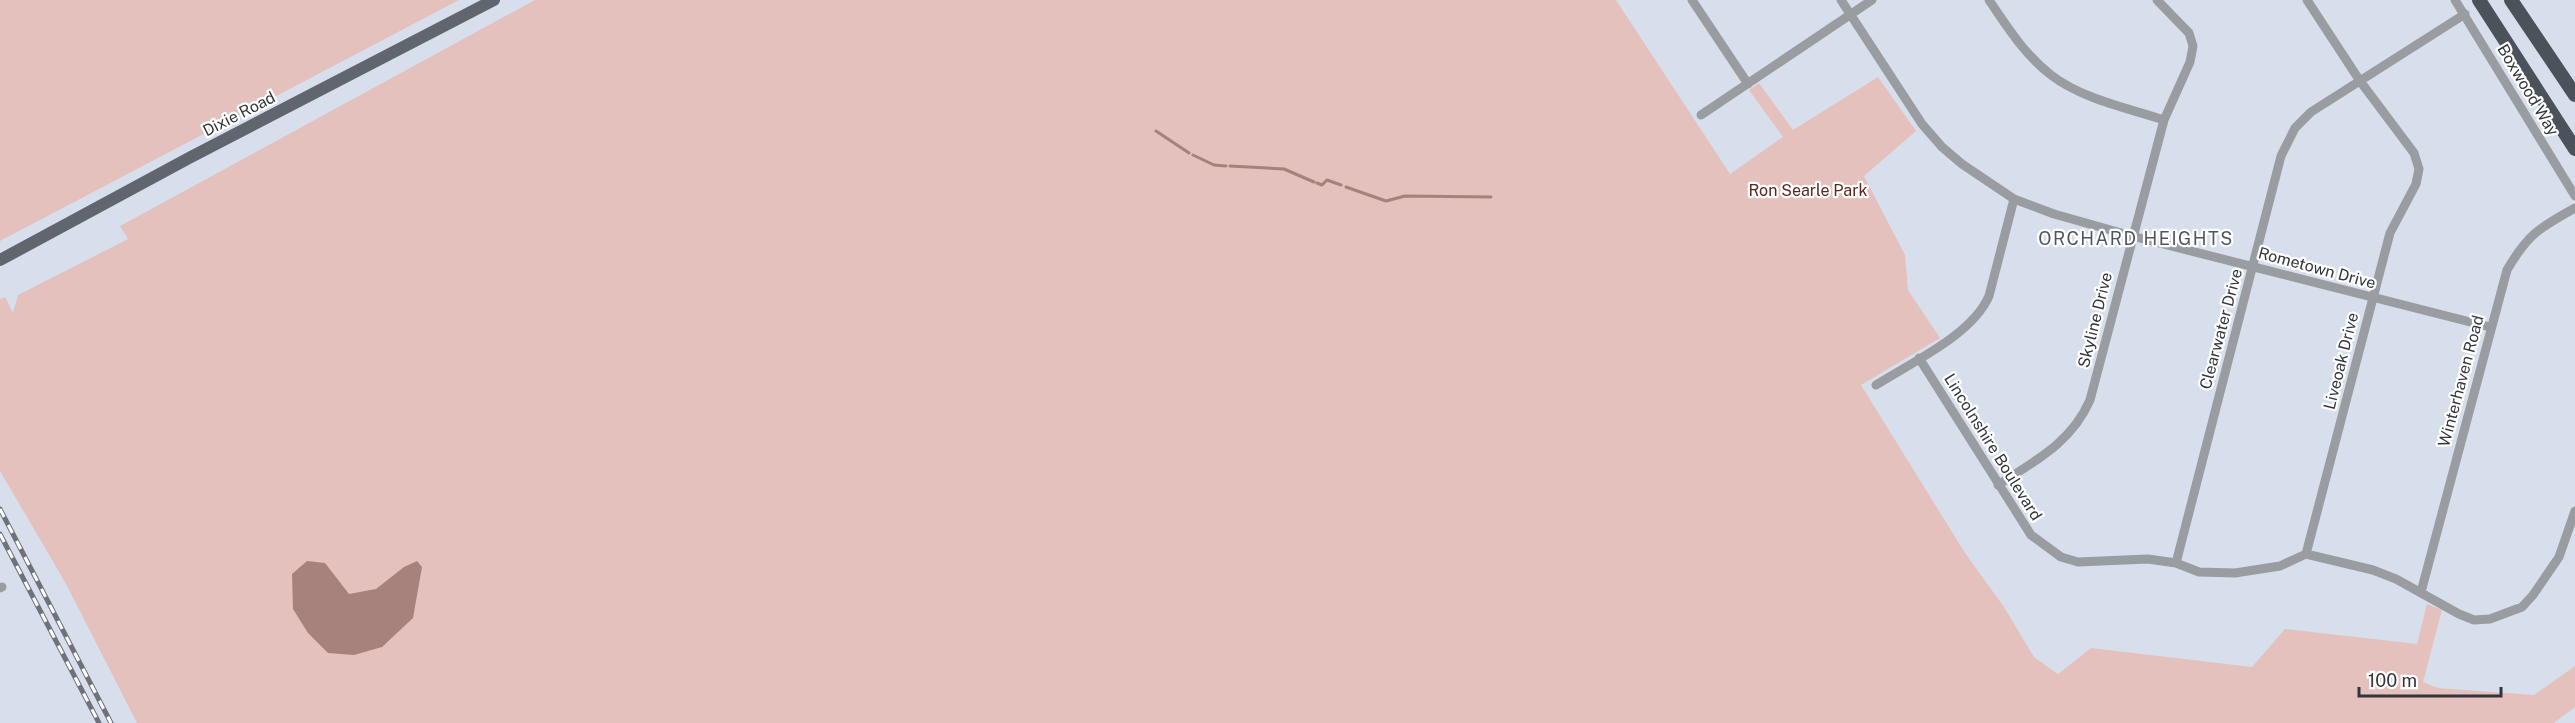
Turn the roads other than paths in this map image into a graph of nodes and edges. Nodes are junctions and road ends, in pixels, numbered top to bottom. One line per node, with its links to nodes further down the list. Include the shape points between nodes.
1 (494, 0): 23 (main road, Dixie Road)
2 (1692, 0): 14 (street)
3 (1841, 0): 11 (street, Rometown Drive)
4 (1872, 0): 11 (street)
5 (1989, 0): 17 (street, via 2019,44 2052,76 2088,94)
6 (2157, 0): 17 (street, Skyline Drive, via 2189,33 2193,46 2190,62)
7 (2307, 0): 13 (street, Liveoak Drive)
8 (2455, 0): 12 (street, Boxwood Way)
9 (2479, 0): 18 (highway)
10 (2511, 0): 15 (highway)
11 (1850, 14): 14 (street); 20 (street, Rometown Drive, via 1935,140 1962,164)
12 (2464, 14): 13 (street, Clearwater Drive); 19 (street, Boxwood Way)
13 (2360, 81): 24 (street, Clearwater Drive, via 2311,112 2289,136); 25 (street, Liveoak Drive, via 2414,153 2419,169 2416,184 2392,227)
14 (1748, 84): 16 (street)
15 (2575, 95)
16 (1701, 115)
17 (2164, 120): 22 (street, Skyline Drive)
18 (2575, 149)
19 (2575, 196)
20 (2014, 199): 22 (street, Rometown Drive); 27 (street, via 1984,309 1963,330)
21 (2575, 208): 26 (street, Winterhaven Road, via 2541,226 2521,245 2506,270)
22 (2132, 236): 24 (street, Rometown Drive); 29 (street, Skyline Drive, via 2085,413 2062,441)
23 (0, 260)
24 (2253, 266): 25 (street, Rometown Drive); 32 (street, Clearwater Drive)
25 (2372, 299): 26 (street, Rometown Drive); 31 (street, Liveoak Drive)
26 (2490, 327): 33 (street, Winterhaven Road)
27 (1918, 358): 28 (street); 29 (street, Lincolnshire Boulevard)
28 (1876, 385)
29 (1998, 485): 32 (street, Lincolnshire Boulevard, via 2031,535 2061,557 2078,562 2130,558)
30 (2575, 511): 33 (street, via 2559,557 2522,608 2474,620)
31 (2306, 554): 32 (street, Lincolnshire Boulevard, via 2280,566 2235,573 2199,572); 33 (street, via 2373,570)
32 (2176, 563)
33 (2421, 592)

